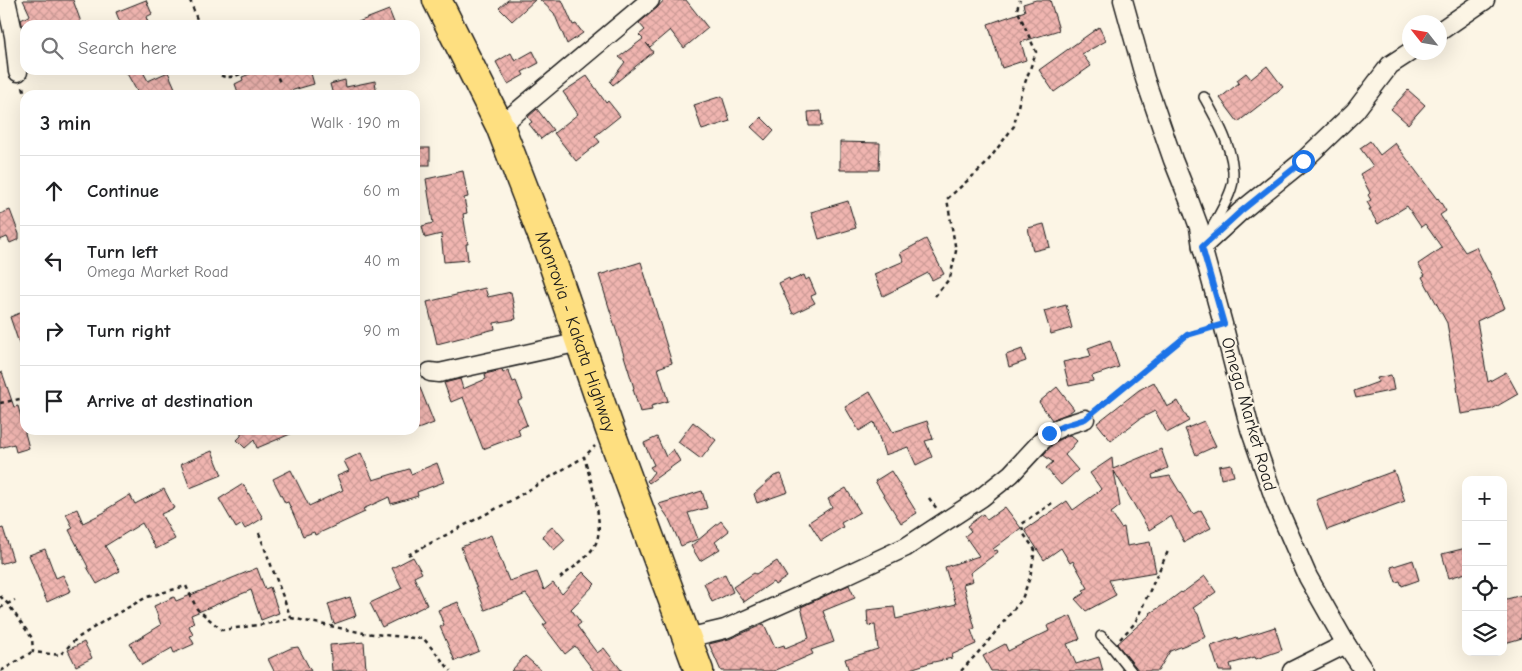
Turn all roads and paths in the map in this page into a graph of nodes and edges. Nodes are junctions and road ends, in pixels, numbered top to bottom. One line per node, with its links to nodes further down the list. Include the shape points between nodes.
1 (6, 0): 11 (street)
2 (190, 0): 8 (path)
3 (437, 0): 17 (highway, Monrovia - Kakata Highway)
4 (650, 0): 17 (street)
5 (1020, 0): 19 (path, via 1017,8 1036,52 1020,97 1014,126 985,165 947,199 956,251 950,278)
6 (1123, 0): 18 (street, Omega Market Road, via 1145,79 1199,227)
7 (1485, 0): 9 (street)
8 (197, 20)
9 (1447, 26)
10 (1402, 57): 18 (street, via 1390,65 1355,111 1303,161)
11 (18, 72)
12 (220, 75): 13 (path, via 229,78)
13 (237, 75)
14 (277, 75): 15 (path)
15 (280, 83)
16 (1204, 97): 18 (lane, via 1230,155 1233,181)
17 (500, 126): 21 (highway, Monrovia - Kakata Highway)
18 (1202, 247): 20 (street, Omega Market Road)
19 (935, 296)
20 (1224, 324): 25 (path, via 1187,335); 40 (street, Omega Market Road, via 1250,429 1277,506 1308,577)
21 (580, 342): 22 (street, via 438,373); 26 (highway, Monrovia - Kakata Highway)
22 (430, 372)
23 (20, 399): 24 (path)
24 (0, 403)
25 (1085, 419): 39 (street, via 1049,433 1011,474 981,498 906,547 725,629)
26 (610, 430): 27 (path); 39 (highway, Monrovia - Kakata Highway)
27 (584, 457): 31 (path); 32 (path, via 599,524 596,544)
28 (1052, 503): 46 (path, via 1022,524 1023,533 1035,550 1022,599)
29 (259, 533): 37 (path)
30 (1169, 549): 41 (path, via 1135,623)
31 (408, 555)
32 (560, 578)
33 (0, 596): 35 (path)
34 (15, 600): 35 (path)
35 (8, 604): 36 (path); 42 (path, via 32,638)
36 (0, 608)
37 (291, 618): 42 (path, via 222,630 197,609 186,586 147,598 107,619 76,639 60,655); 44 (path, via 364,633 424,639)
38 (1100, 636): 41 (lane)
39 (687, 638): 45 (highway, Monrovia - Kakata Highway)
40 (1346, 644): 48 (street); 49 (street, Omega Market Road)
41 (1112, 647): 47 (lane)
42 (33, 652): 43 (path)
43 (2, 671)
44 (452, 671)
45 (699, 671)
46 (961, 671)
47 (1131, 671)
48 (1292, 671)
49 (1364, 671)

